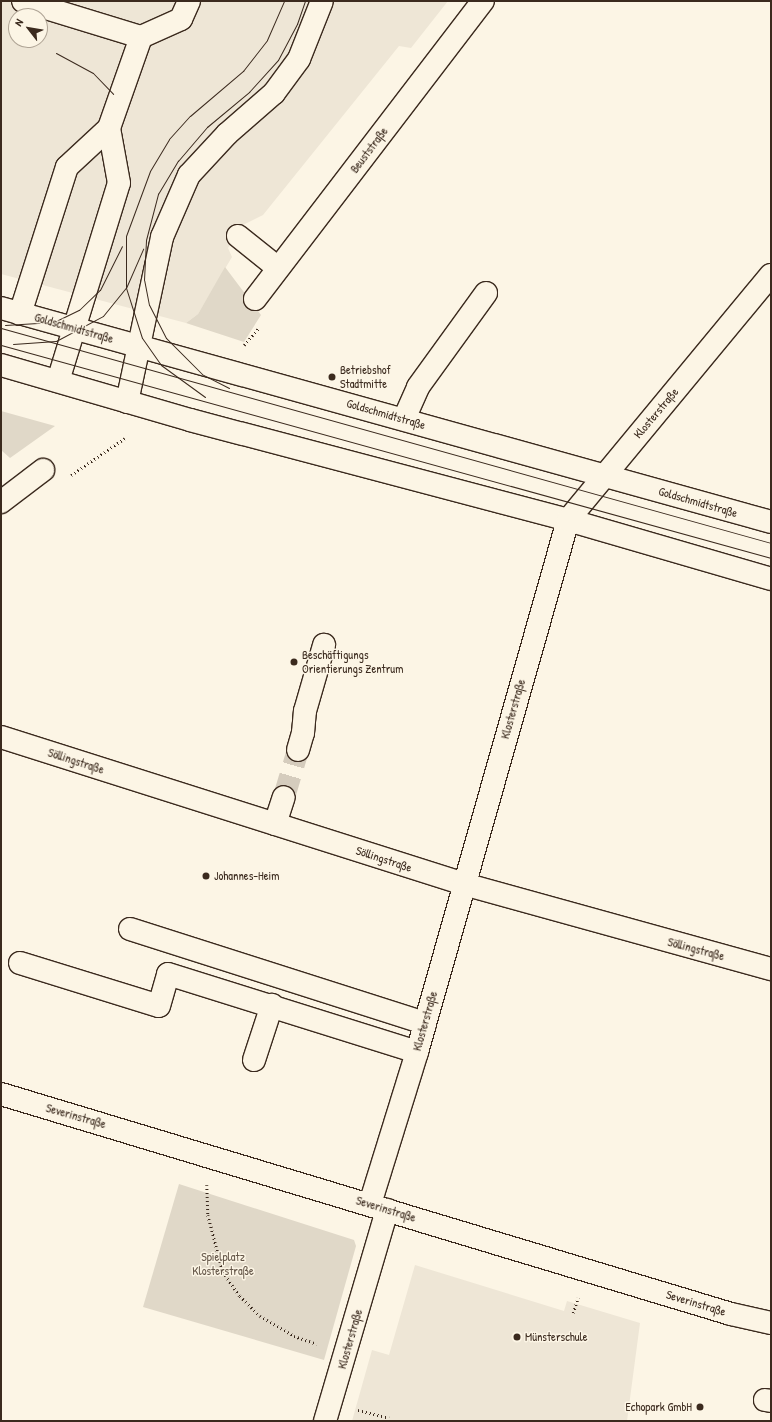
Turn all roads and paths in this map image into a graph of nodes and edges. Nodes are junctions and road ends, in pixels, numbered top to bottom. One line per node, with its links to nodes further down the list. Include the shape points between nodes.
1 (23, 1): 5 (street)
2 (189, 1): 5 (street, via 181,19)
3 (322, 1): 14 (street, via 299,59 274,93 227,134 189,176 162,237)
4 (483, 1): 8 (street, Beuststraße)
5 (141, 37): 6 (street)
6 (109, 128): 12 (street, via 67,167); 13 (street, via 119,183)
7 (238, 236): 8 (street)
8 (278, 268): 11 (street, Beuststraße)
9 (771, 275): 21 (street, Klosterstraße)
10 (486, 292): 18 (street, via 418,387)
11 (255, 299)
12 (11, 311): 13 (street, Goldschmidtstraße)
13 (72, 327): 14 (street, Goldschmidtstraße); 16 (street)
14 (140, 347): 17 (street); 18 (street, Goldschmidtstraße)
15 (1, 365): 16 (street)
16 (58, 381): 17 (street)
17 (127, 402): 23 (street)
18 (404, 419): 21 (street, Goldschmidtstraße)
19 (125, 438): 20 (path, via 59,483)
20 (43, 470): 22 (street)
21 (604, 475): 23 (street, Klosterstraße); 24 (street, Goldschmidtstraße)
22 (5, 492)
23 (568, 520): 25 (street); 31 (street, Klosterstraße)
24 (771, 522)
25 (771, 579)
26 (324, 645): 28 (street, via 305,711)
27 (1, 737): 30 (street, Söllingstraße)
28 (298, 750)
29 (284, 797): 30 (street)
30 (275, 824): 31 (street, Söllingstraße)
31 (464, 884): 34 (street, Söllingstraße); 36 (street, Klosterstraße)
32 (130, 929): 36 (street)
33 (20, 963): 35 (street, via 159,1006 168,974)
34 (771, 969)
35 (272, 1005): 37 (street); 38 (street)
36 (425, 1023): 37 (street, Klosterstraße)
37 (417, 1052): 41 (street, Klosterstraße)
38 (254, 1060)
39 (1, 1094): 40 (street, Severinstraße)
40 (216, 1157): 41 (street, Severinstraße); 45 (path, via 205,1192 214,1246 223,1272 240,1296 260,1316 294,1336)
41 (378, 1207): 44 (street, Severinstraße, via 723,1312); 45 (street, Klosterstraße)
42 (576, 1304): 43 (path)
43 (573, 1313)
44 (771, 1323)
45 (346, 1354): 46 (street, Klosterstraße)
46 (325, 1421)

